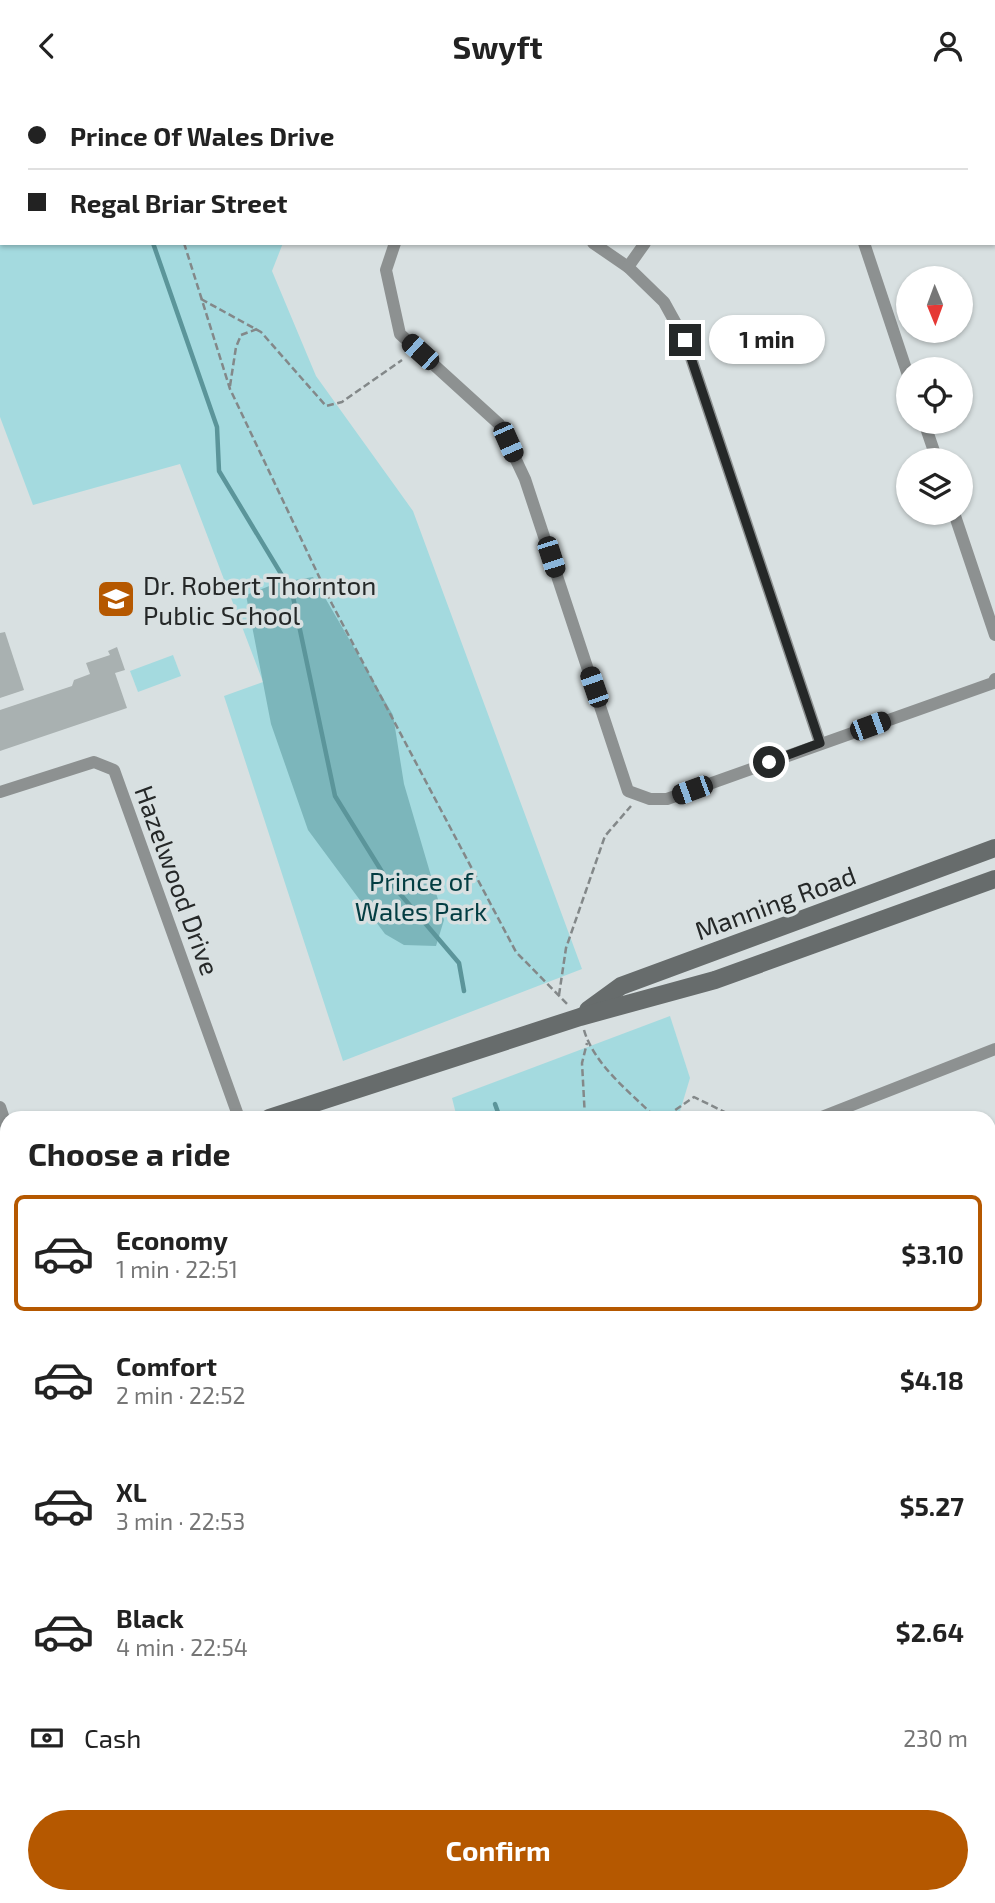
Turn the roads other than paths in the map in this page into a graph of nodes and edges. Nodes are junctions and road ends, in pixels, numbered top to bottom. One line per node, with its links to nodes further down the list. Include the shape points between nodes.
1 (394, 245): 10 (street, via 386,270 400,334 499,424 524,479 628,790 667,799)
2 (596, 245): 5 (street)
3 (644, 245): 5 (street)
4 (865, 245): 6 (street)
5 (628, 267): 10 (street, via 664,302 685,340)
6 (902, 357)
7 (958, 525): 8 (street)
8 (995, 635)
9 (995, 679): 10 (street)
10 (820, 743)
11 (0, 792): 16 (street, Hazelwood Drive, via 94,762 114,769)
12 (995, 848): 14 (main road, Manning Road, via 621,986)
13 (995, 879): 14 (main road, Manning Road, via 715,981)
14 (580, 1017): 17 (main road, Manning Road)
15 (995, 1049): 18 (street)
16 (236, 1111)
17 (291, 1111)
18 (837, 1111)

